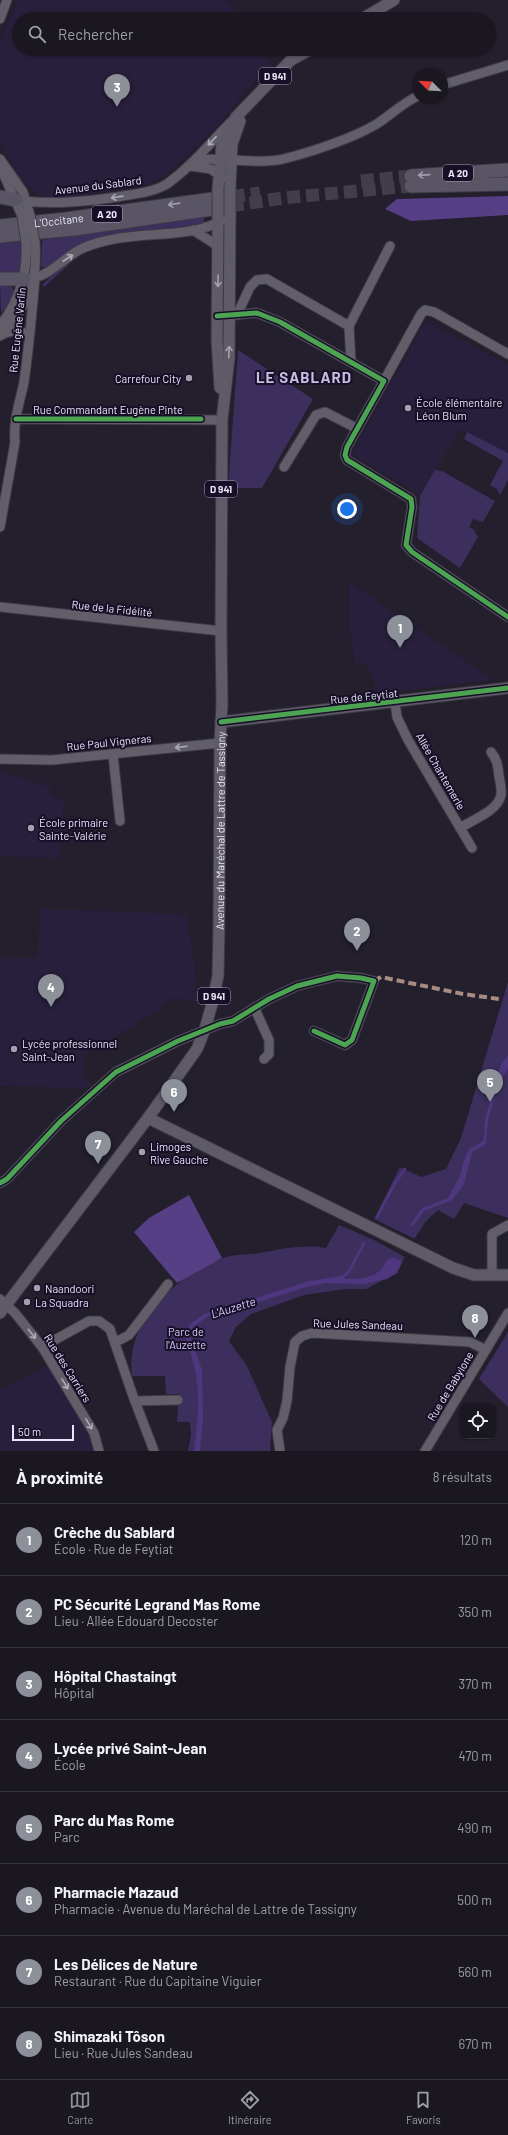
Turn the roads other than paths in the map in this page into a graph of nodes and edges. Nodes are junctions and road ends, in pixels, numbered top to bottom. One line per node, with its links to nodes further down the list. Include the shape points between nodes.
1 (7, 0): 4 (street)
2 (394, 0): 3 (main road)
3 (374, 12)
4 (0, 19)
5 (298, 56): 9 (main road, Avenue du Maréchal de Lattre de Tassigny / D 941, via 263,87)
6 (508, 65): 7 (street)
7 (448, 83)
8 (412, 100): 12 (street, via 374,126 285,159)
9 (245, 109): 10 (main road, Avenue du Maréchal de Lattre de Tassigny / D 941); 12 (main road, Avenue du Maréchal de Lattre de Tassigny / D 941)
10 (236, 116): 12 (main road, Avenue du Maréchal de Lattre de Tassigny / D 941, via 222,143); 13 (street, Avenue du Sablard, one-way to 13)
11 (0, 159): 20 (street, via 18,183)
12 (225, 159): 13 (street); 16 (main road, Avenue du Maréchal de Lattre de Tassigny / D 941); 18 (main road, Avenue du Maréchal de Lattre de Tassigny / D 941)
13 (192, 163): 16 (street); 20 (street, Avenue du Sablard, one-way to 20, via 166,184 152,191 72,203)
14 (0, 166): 20 (street)
15 (508, 170): 17 (highway, A 20, one-way to 17, via 411,181)
16 (218, 173): 18 (street); 21 (main road, Avenue du Maréchal de Lattre de Tassigny / D 941)
17 (508, 184)
18 (230, 187): 22 (main road, Avenue du Maréchal de Lattre de Tassigny / D 941, bridge)
19 (0, 197): 20 (highway)
20 (21, 201): 29 (street, bridge, via 30,242)
21 (216, 207): 22 (street); 23 (highway, L'Occitane / A 20, one-way to 23); 24 (street); 25 (highway, L'Occitane / A 20, via 74,229); 26 (main road, Avenue du Maréchal de Lattre de Tassigny / D 941)
22 (230, 215): 31 (main road, Avenue du Maréchal de Lattre de Tassigny / D 941)
23 (0, 226)
24 (193, 230): 26 (street); 29 (street, one-way to 24, via 80,250 106,240)
25 (0, 236)
26 (218, 246): 30 (main road, Avenue du Maréchal de Lattre de Tassigny / D 941, one-way to 30)
27 (390, 246): 33 (street)
28 (0, 279): 29 (highway)
29 (30, 279): 32 (street); 34 (street, via 26,304); 35 (street, Rue Eugène Varlin)
30 (217, 316): 31 (street); 39 (main road, Avenue du Maréchal de Lattre de Tassigny / D 941)
31 (233, 316): 33 (street, via 250,287 257,280 267,279); 37 (street, via 257,313 280,322); 39 (main road, Avenue du Maréchal de Lattre de Tassigny / D 941, one-way to 31)
32 (0, 326)
33 (349, 326): 37 (street)
34 (0, 336): 35 (street, via 18,329)
35 (28, 336): 40 (street, Rue Eugène Varlin, via 24,381)
36 (508, 354): 38 (street, via 434,312 425,310)
37 (351, 362): 38 (street)
38 (384, 381): 42 (street)
39 (222, 404): 41 (main road, Avenue du Maréchal de Lattre de Tassigny / D 941)
40 (16, 419): 41 (street, Rue Commandant Eugène Pinte); 44 (street, Rue Eugène Varlin, via 15,442)
41 (222, 420): 47 (main road, Avenue du Maréchal de Lattre de Tassigny / D 941)
42 (356, 428): 43 (street, via 325,412 320,412); 46 (street, via 345,451 347,460 411,499 406,544 408,548)
43 (284, 466)
44 (0, 527)
45 (0, 607): 47 (street, Rue de la Fidélité)
46 (508, 617)
47 (220, 631): 50 (main road, Avenue du Maréchal de Lattre de Tassigny / D 941)
48 (508, 688): 49 (main road, Rue de Feytiat)
49 (395, 703): 50 (main road, Rue de Feytiat); 56 (street, Allée Chantemerle, via 397,717 408,740)
50 (221, 722): 51 (main road, Avenue du Maréchal de Lattre de Tassigny / D 941)
51 (220, 743): 53 (street, Rue Paul Vigneras, one-way to 53); 59 (main road, Avenue du Maréchal de Lattre de Tassigny / D 941, via 218,976)
52 (491, 752): 56 (street, via 497,761 501,795 493,808)
53 (113, 755): 54 (street, Rue Paul Vigneras, via 52,760); 55 (street)
54 (0, 759)
55 (120, 821)
56 (460, 828): 57 (street, Allée Chantemerle)
57 (472, 848)
58 (255, 1009): 59 (street, via 234,1021); 60 (street, via 283,991 321,979 337,976 374,981 352,1040 345,1045); 61 (street, via 269,1040 269,1054)
59 (205, 1029): 62 (main road, Avenue du Maréchal de Lattre de Tassigny / D 941, via 197,1049); 63 (street, via 116,1072 61,1121 7,1179)
60 (314, 1031)
61 (264, 1059)
62 (148, 1118): 65 (main road, via 453,1268 474,1275); 68 (main road, D 941)
63 (0, 1183)
64 (508, 1225): 65 (street, via 492,1234)
65 (492, 1275): 66 (main road)
66 (508, 1275)
67 (168, 1284): 70 (street, via 129,1335)
68 (2, 1306): 71 (street, Rue des Carriers, one-way to 71, via 15,1313)
69 (508, 1313): 72 (street, Rue de Babylone)
70 (116, 1342): 71 (street, via 110,1329 99,1321 89,1321); 74 (street)
71 (42, 1346): 75 (street, Rue des Carriers, one-way to 75, via 94,1433)
72 (486, 1350): 77 (street, Rue Jules Sandeau, via 470,1342 312,1332 302,1336 295,1342 287,1401 277,1430); 78 (street, Rue de Babylone)
73 (178, 1400): 74 (street)
74 (135, 1401): 76 (street)
75 (99, 1451)
76 (154, 1451)
77 (280, 1451)
78 (425, 1451)

